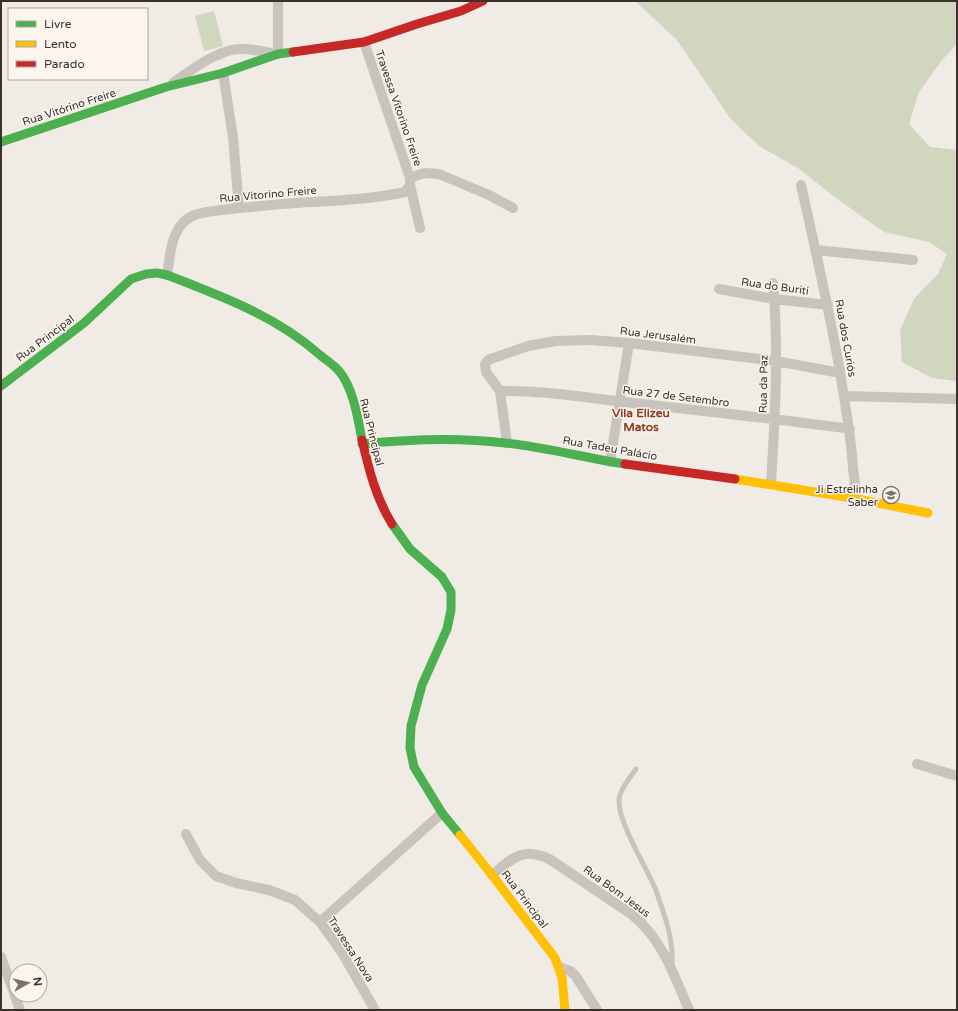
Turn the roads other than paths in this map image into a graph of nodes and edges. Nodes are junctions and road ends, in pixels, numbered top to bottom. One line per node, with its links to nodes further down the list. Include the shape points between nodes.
1 (278, 1): 4 (street)
2 (483, 1): 3 (street, Rua Vitórino Freire, via 461,11)
3 (364, 42): 4 (street, Rua Vitórino Freire); 8 (street, Travessa Vitorino Freire)
4 (278, 54): 5 (street, Rua Vitórino Freire); 6 (street, Rua Vitórino Freire, via 245,49 229,51 193,69)
5 (223, 73): 6 (street, Rua Vitórino Freire); 10 (street, via 233,137)
6 (166, 87): 7 (street, Rua Vitórino Freire)
7 (1, 142)
8 (410, 182): 10 (street, Rua Vitorino Freire, via 405,192 396,195); 11 (street, Rua Vitorino Freire, via 424,173 439,174); 12 (street, Travessa Vitorino Freire)
9 (801, 185): 13 (street, Rua dos Curiós)
10 (239, 208): 15 (street, Rua Vitorino Freire, via 196,214 188,218 180,226 172,244)
11 (513, 208)
12 (420, 228)
13 (816, 250): 14 (street); 19 (street, Rua dos Curiós)
14 (913, 260)
15 (167, 275): 23 (street, Rua Principal, via 146,274 131,279 84,323); 31 (street, Rua Principal, via 264,316 324,357 339,371 345,381 354,403)
16 (773, 283): 18 (street, Rua da Paz)
17 (719, 289): 18 (street, Rua do Buriti)
18 (774, 299): 19 (street, Rua do Buriti); 21 (street, Rua da Paz)
19 (828, 305): 22 (street, Rua dos Curiós)
20 (629, 343): 21 (street, Rua Jerusalém); 24 (street, Rua Jerusalém, via 576,340 540,344 488,360 485,364 486,372); 27 (street)
21 (776, 361): 22 (street, Rua Jerusalém); 28 (street, Rua da Paz)
22 (840, 373): 25 (street, Rua dos Curiós)
23 (1, 386)
24 (500, 391): 27 (street, Rua 27 de Setembro, via 540,391); 30 (street)
25 (844, 396): 26 (street); 29 (street, Rua dos Curiós)
26 (957, 399)
27 (620, 401): 28 (street, Rua 27 de Setembro); 32 (street)
28 (775, 419): 29 (street, Rua 27 de Setembro); 33 (street, Rua da Paz)
29 (850, 429): 34 (street, Rua dos Curiós, via 854,487)
30 (507, 443): 31 (street, Rua Tadeu Palácio, via 436,439); 32 (street, Rua Tadeu Palácio)
31 (362, 444): 39 (street, Rua Principal, via 384,511 410,549 442,577 451,592 450,620 422,685 410,736 414,767)
32 (610, 462): 33 (street, Rua Tadeu Palácio)
33 (771, 484): 34 (street, Rua Tadeu Palácio)
34 (852, 498): 35 (street, Rua Tadeu Palácio)
35 (928, 513)
36 (917, 764): 38 (street)
37 (636, 768): 45 (lane, via 620,795 621,814 664,914 671,939)
38 (957, 776)
39 (442, 813): 41 (street, Rua Principal); 42 (street)
40 (186, 834): 42 (street, Travessa Nova, via 200,860 216,876 269,890 295,900)
41 (492, 874): 44 (street, Rua Principal, via 551,952); 45 (street, Rua Bom Jesus, via 519,855 536,854 551,860 641,922 651,932)
42 (320, 922): 47 (street, Travessa Nova)
43 (1, 957): 46 (street)
44 (559, 967): 48 (street, Rua Principal); 49 (street, via 575,975)
45 (672, 967): 50 (street, Rua Bom Jesus)
46 (20, 1010)
47 (375, 1010)
48 (565, 1010)
49 (597, 1010)
50 (689, 1010)

